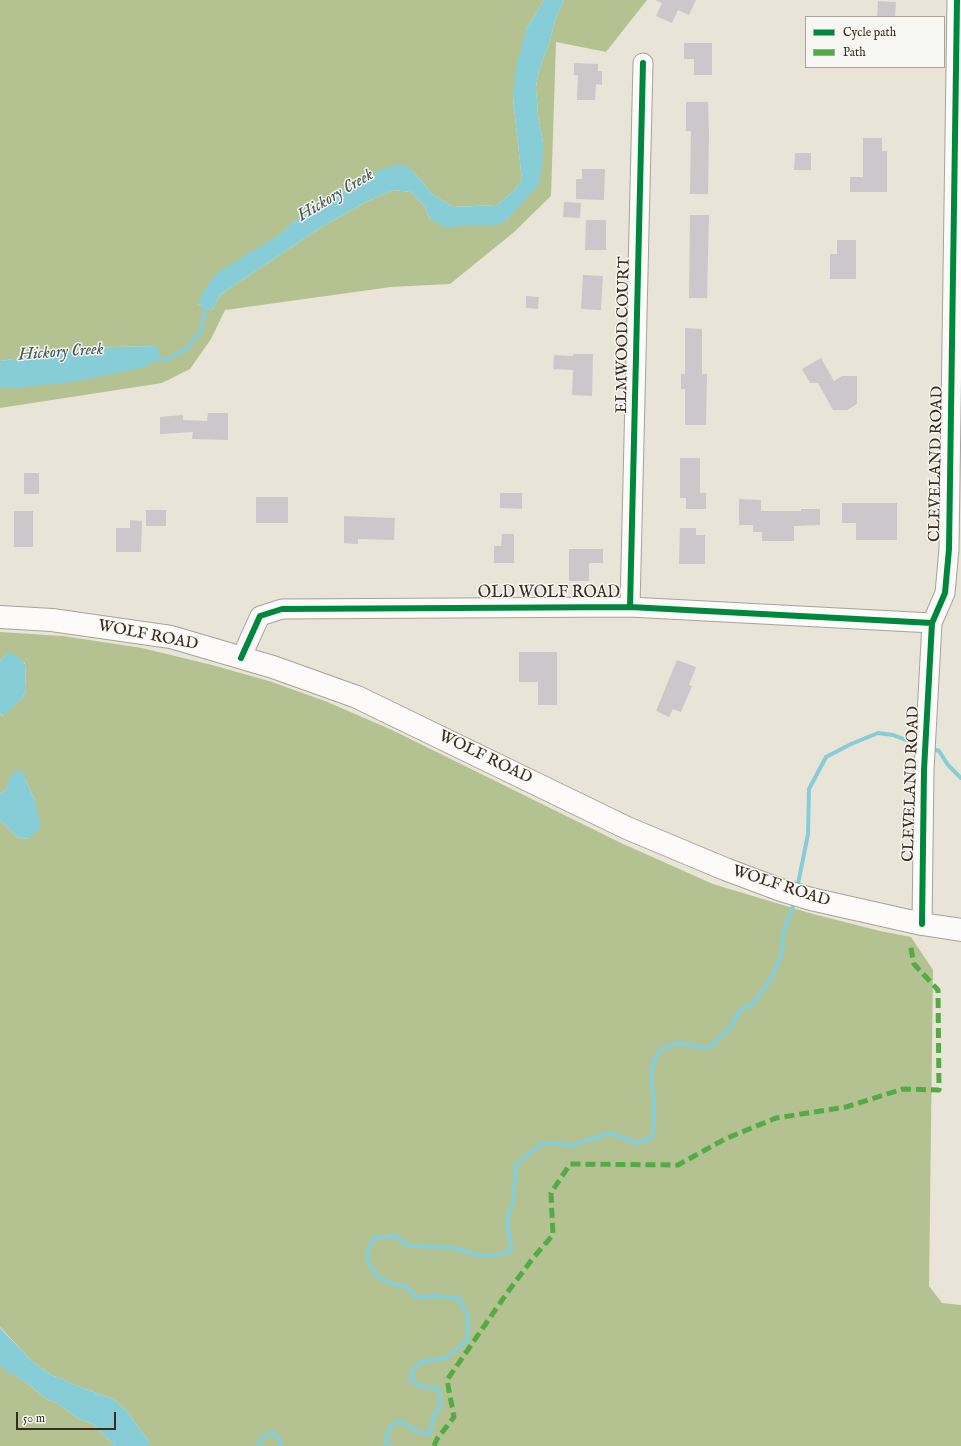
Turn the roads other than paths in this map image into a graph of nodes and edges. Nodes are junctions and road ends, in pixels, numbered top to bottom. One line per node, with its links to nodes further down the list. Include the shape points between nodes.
1 (958, 0): 3 (street, CLEVELAND ROAD)
2 (643, 63): 4 (street, ELMWOOD COURT)
3 (956, 406): 6 (street, CLEVELAND ROAD, via 945,593)
4 (630, 607): 6 (street, OLD WOLF ROAD); 7 (street, OLD WOLF ROAD, via 282,609 260,616)
5 (0, 617): 7 (main road, WOLF ROAD, via 52,620 171,637)
6 (932, 623): 8 (street, CLEVELAND ROAD, via 924,770)
7 (241, 658): 8 (main road, WOLF ROAD, via 357,697 627,828 726,869 811,899)
8 (922, 924): 9 (main road, WOLF ROAD)
9 (961, 930)

